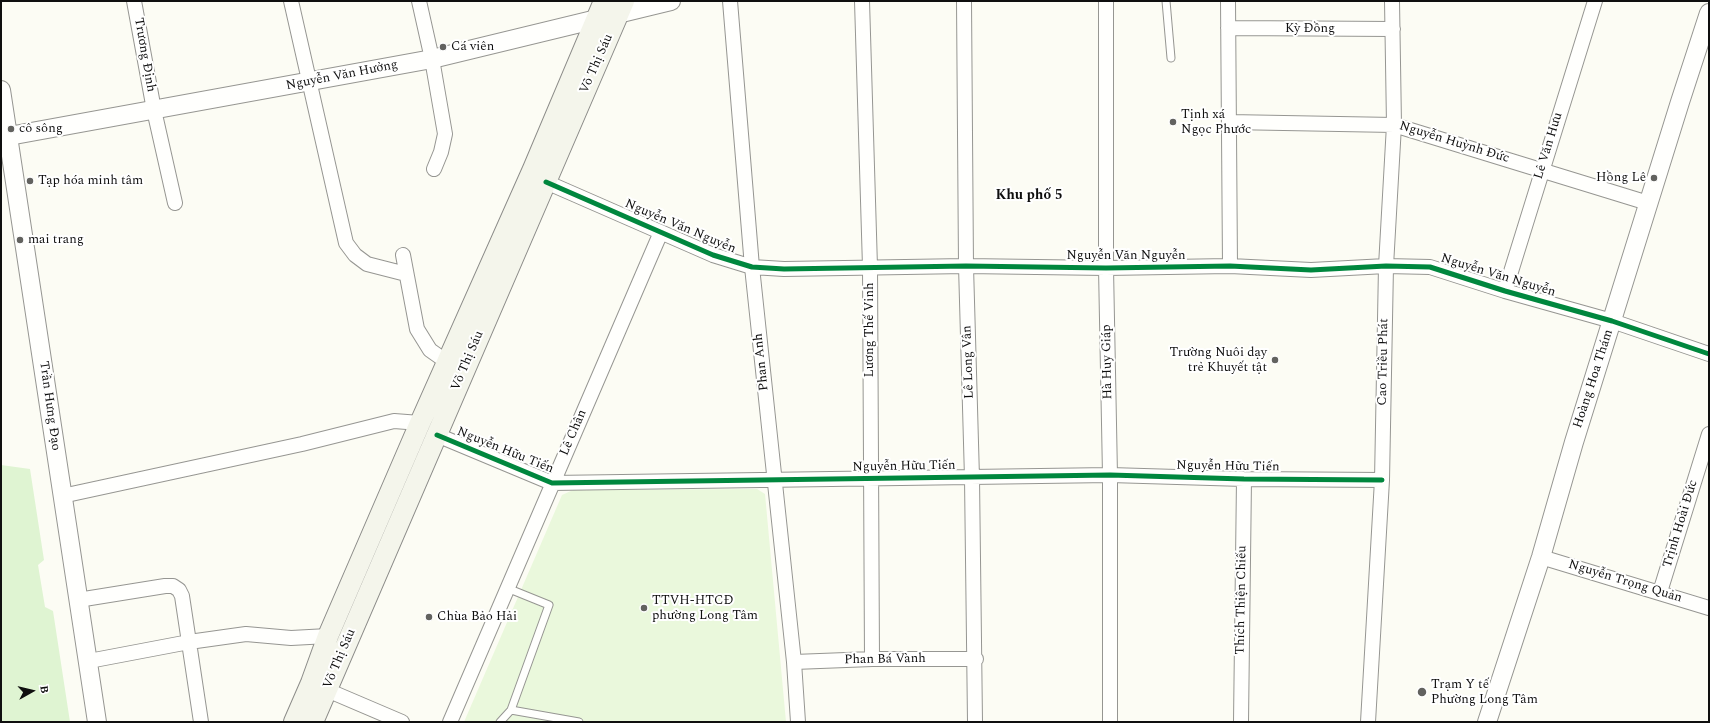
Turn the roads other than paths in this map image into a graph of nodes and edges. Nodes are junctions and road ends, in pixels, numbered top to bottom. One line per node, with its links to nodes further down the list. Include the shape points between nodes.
1 (134, 1): 21 (street, Trương Định)
2 (291, 1): 19 (street)
3 (419, 1): 18 (street)
4 (671, 1): 13 (street, Nguyễn Văn Hưởng)
5 (730, 1): 36 (street, Phan Anh)
6 (862, 1): 32 (street, Lương Thế Vinh)
7 (964, 1): 33 (street, Lê Long Vân)
8 (1106, 1): 37 (street, Hà Huy Giáp)
9 (1166, 1): 17 (lane)
10 (1228, 1): 15 (street)
11 (1392, 1): 16 (street, Cao Triều Phát)
12 (1595, 1): 26 (street, Lê Văn Hưu)
13 (611, 8): 18 (street, Nguyễn Văn Hưởng); 27 (main road, Võ Thị Sáu); 42 (main road, Võ Thị Sáu, via 533,169)
14 (1709, 13): 29 (street, Hoàng Hoa Thám)
15 (1228, 28): 16 (street, Kỳ Đồng); 22 (street)
16 (1393, 29): 23 (street, Cao Triều Phát)
17 (1171, 58)
18 (432, 59): 19 (street, Nguyễn Văn Hưởng); 25 (street, via 445,134)
19 (308, 82): 21 (street, Nguyễn Văn Hưởng); 38 (street, via 346,243 355,255 367,264)
20 (1, 90): 24 (street, Trần Hưng Đạo)
21 (154, 110): 24 (street, Nguyễn Văn Hưởng); 28 (street, Trương Định)
22 (1229, 122): 23 (street, Nguyễn Huỳnh Đức); 34 (street)
23 (1394, 125): 26 (street, Nguyễn Huỳnh Đức); 35 (street, Cao Triều Phát)
24 (9, 136): 53 (street, Trần Hưng Đạo)
25 (434, 169)
26 (1542, 169): 29 (street, Nguyễn Huỳnh Đức); 39 (street, Lê Văn Hưu)
27 (546, 182): 30 (street, Nguyễn Văn Nguyễn); 45 (main road, Võ Thị Sáu)
28 (175, 203)
29 (1648, 203): 40 (street, Hoàng Hoa Thám)
30 (661, 232): 36 (street, Nguyễn Văn Nguyễn, via 713,255); 52 (street, Lê Chân)
31 (403, 255): 38 (street)
32 (870, 266): 33 (street, Nguyễn Văn Nguyễn); 36 (street, Nguyễn Văn Nguyễn, via 784,269); 48 (street, Lương Thế Vinh)
33 (966, 266): 37 (street, Nguyễn Văn Nguyễn); 47 (street, Lê Long Vân)
34 (1230, 266): 35 (street, Nguyễn Văn Nguyễn, via 1311,270); 37 (street, Nguyễn Văn Nguyễn)
35 (1386, 266): 39 (street, Nguyễn Văn Nguyễn, via 1430,267); 51 (street, Cao Triều Phát)
36 (752, 267): 50 (street, Phan Anh)
37 (1106, 268): 46 (street, Hà Huy Giáp)
38 (406, 274): 42 (street, via 417,329 430,350)
39 (1505, 291): 40 (street, Nguyễn Văn Nguyễn)
40 (1612, 321): 41 (street, Nguyễn Văn Nguyễn); 54 (street, Hoàng Hoa Thám, via 1574,442)
41 (1709, 354)
42 (447, 362): 43 (main road, Võ Thị Sáu)
43 (420, 423): 53 (street, via 394,421 302,444); 59 (main road, Võ Thị Sáu)
44 (1709, 434): 56 (street, Trịnh Hoài Đức)
45 (437, 435): 52 (street, Nguyễn Hữu Tiến); 65 (main road, Võ Thị Sáu)
46 (1110, 475): 47 (street, Nguyễn Hữu Tiến); 49 (street, Nguyễn Hữu Tiến); 77 (street, Hà Huy Giáp)
47 (972, 478): 48 (street, Nguyễn Hữu Tiến); 62 (street, Lê Long Vân)
48 (871, 479): 50 (street, Nguyễn Hữu Tiến); 61 (street, Lương Thế Vinh)
49 (1244, 479): 51 (street, Nguyễn Hữu Tiến); 78 (street, Thích Thiện Chiếu)
50 (775, 480): 52 (street, Nguyễn Hữu Tiến); 64 (street, Phan Anh)
51 (1382, 480): 79 (street, Cao Triều Phát)
52 (552, 484): 55 (street, Lê Chân)
53 (62, 496): 57 (street, Trần Hưng Đạo)
54 (1542, 557): 56 (street, Nguyễn Trọng Quản); 80 (street, Hoàng Hoa Thám)
55 (507, 588): 66 (lane, via 549,605); 72 (street, Lê Chân)
56 (1660, 592): 58 (street, Nguyễn Trọng Quản)
57 (78, 600): 60 (street, via 173,586 182,596); 63 (street, Trần Hưng Đạo)
58 (1709, 608)
59 (328, 636): 60 (street, via 291,638 246,634); 70 (main road, Võ Thị Sáu)
60 (189, 642): 63 (street); 69 (street)
61 (872, 659): 62 (street, Phan Bá Vành); 64 (street, Phan Bá Vành)
62 (976, 659): 76 (street, Lê Long Vân)
63 (89, 661): 68 (street, Trần Hưng Đạo)
64 (794, 662): 75 (street, Phan Anh)
65 (327, 690): 67 (street); 71 (main road, Võ Thị Sáu)
66 (511, 710): 73 (lane); 74 (lane)
67 (398, 721)
68 (97, 722)
69 (201, 722)
70 (294, 722)
71 (313, 722)
72 (450, 722)
73 (500, 722)
74 (579, 722)
75 (798, 722)
76 (975, 722)
77 (1110, 722)
78 (1241, 722)
79 (1368, 722)
80 (1487, 722)

